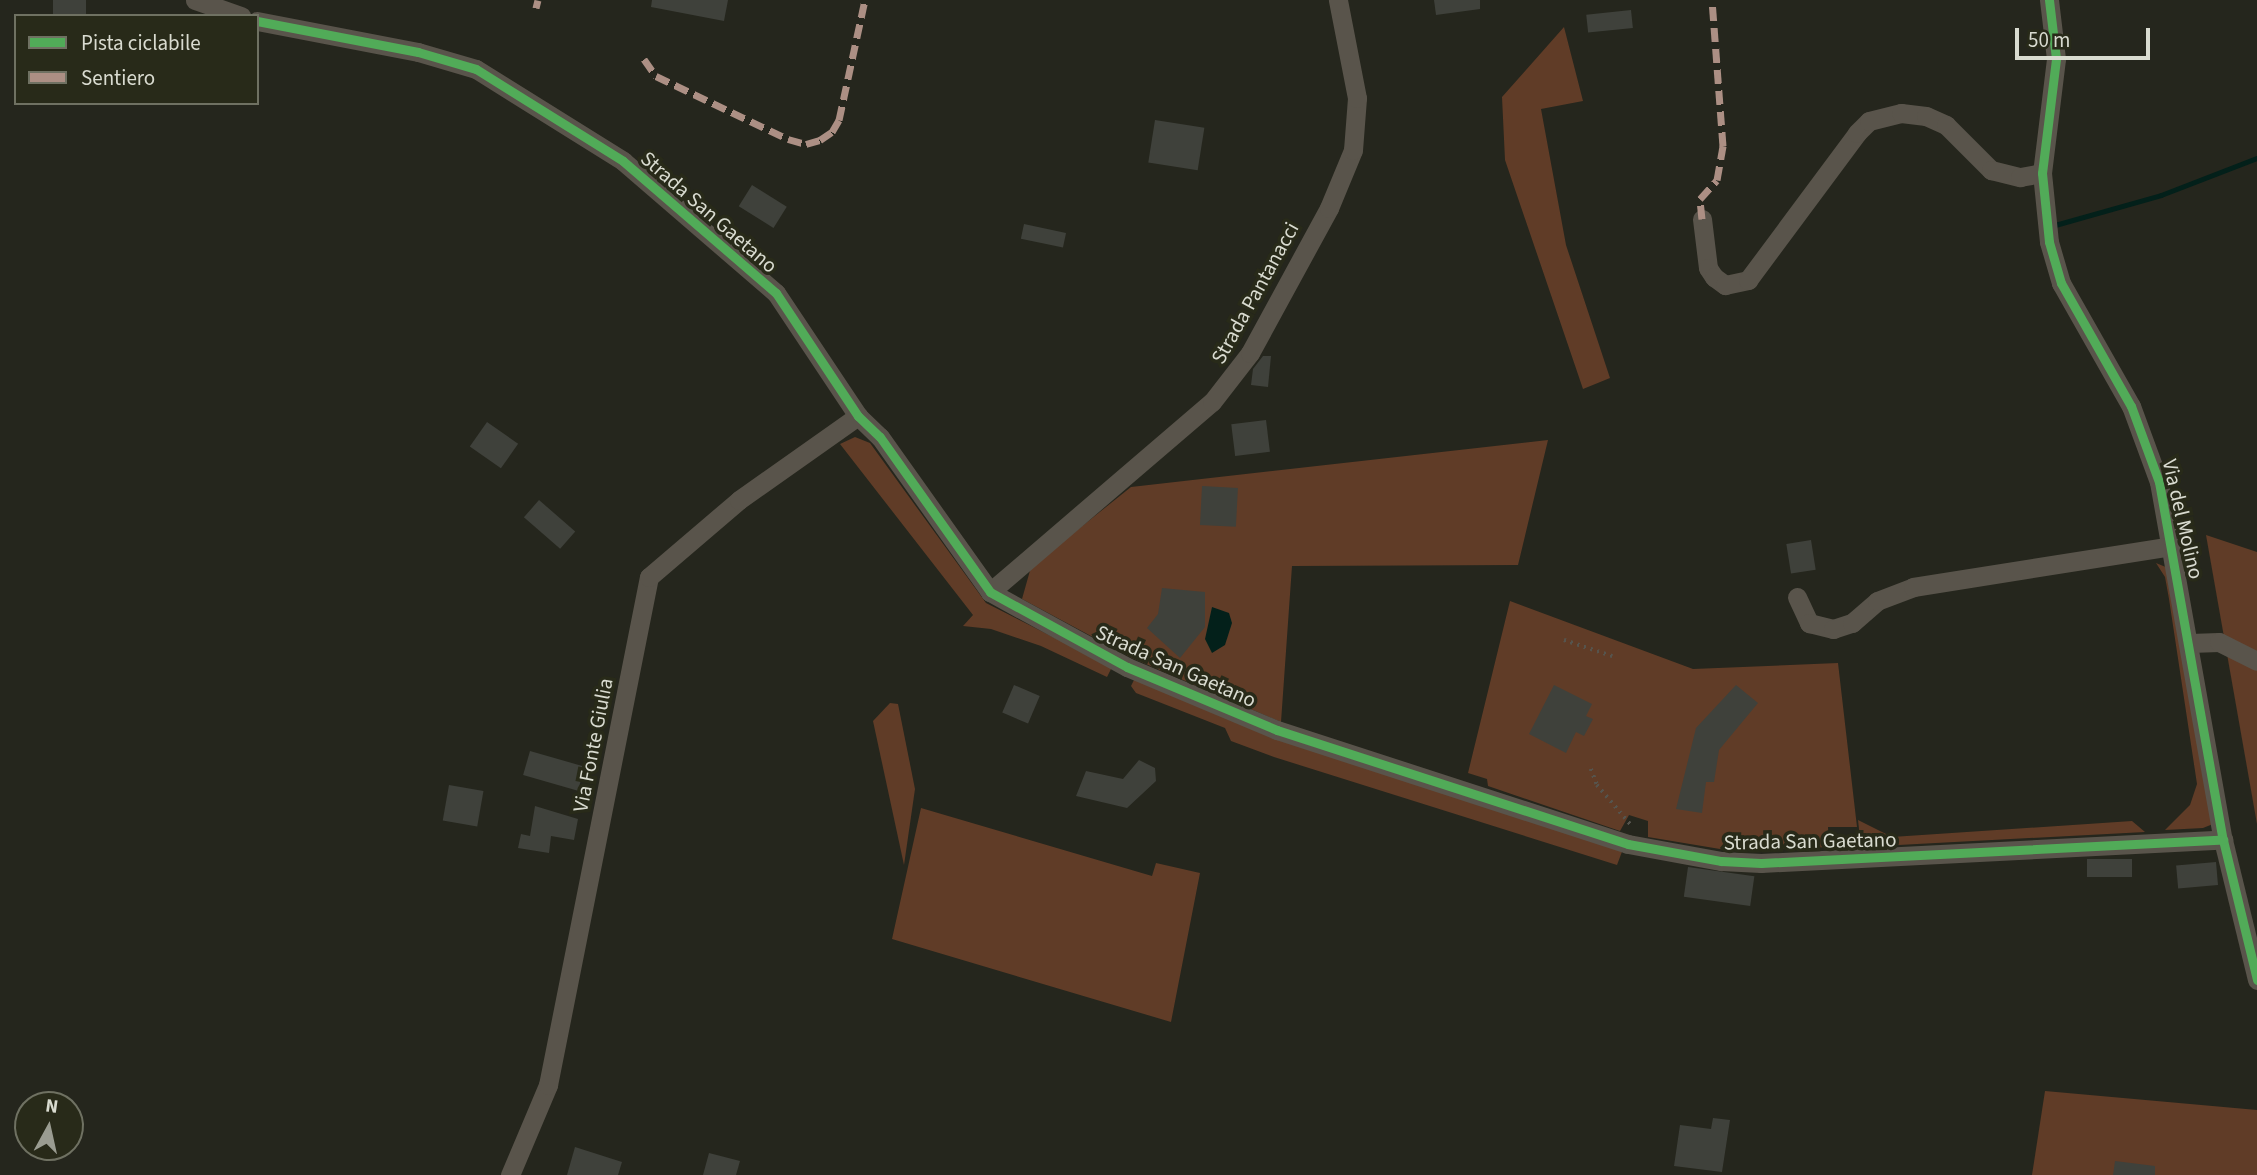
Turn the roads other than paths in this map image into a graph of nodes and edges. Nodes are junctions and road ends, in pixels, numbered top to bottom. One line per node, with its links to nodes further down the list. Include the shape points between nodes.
1 (195, 0): 4 (street)
2 (1338, 0): 10 (street, Strada Pantanacci, via 1357,98 1353,150 1329,208 1250,353 1212,402)
3 (2049, 0): 6 (street, Via del Molino, via 2056,59)
4 (235, 14)
5 (259, 21): 8 (street, Strada San Gaetano, via 438,56 476,69 624,161 776,293)
6 (2042, 173): 7 (street, via 2020,177 1991,170 1946,125 1926,116 1901,113 1869,121 1857,133 1748,280 1726,285 1714,278 1708,268); 9 (street, Via del Molino, via 2049,242 2072,307 2111,367 2146,442)
7 (1702, 219)
8 (858, 416): 10 (street, Strada San Gaetano, via 880,437); 16 (street, Via Fonte Giulia, via 739,500 649,577 548,1085)
9 (2173, 546): 11 (street, via 1913,587 1877,601 1852,623 1833,629 1809,623); 12 (street, Via del Molino)
10 (990, 592): 14 (street, Strada San Gaetano, via 1127,667 1277,730 1628,844 1678,855 1762,863 2182,850)
11 (1797, 597)
12 (2190, 643): 13 (street, via 2219,642); 14 (street, Via del Molino)
13 (2257, 661)
14 (2223, 840): 15 (street, Via del Molino)
15 (2257, 980)
16 (510, 1175)

